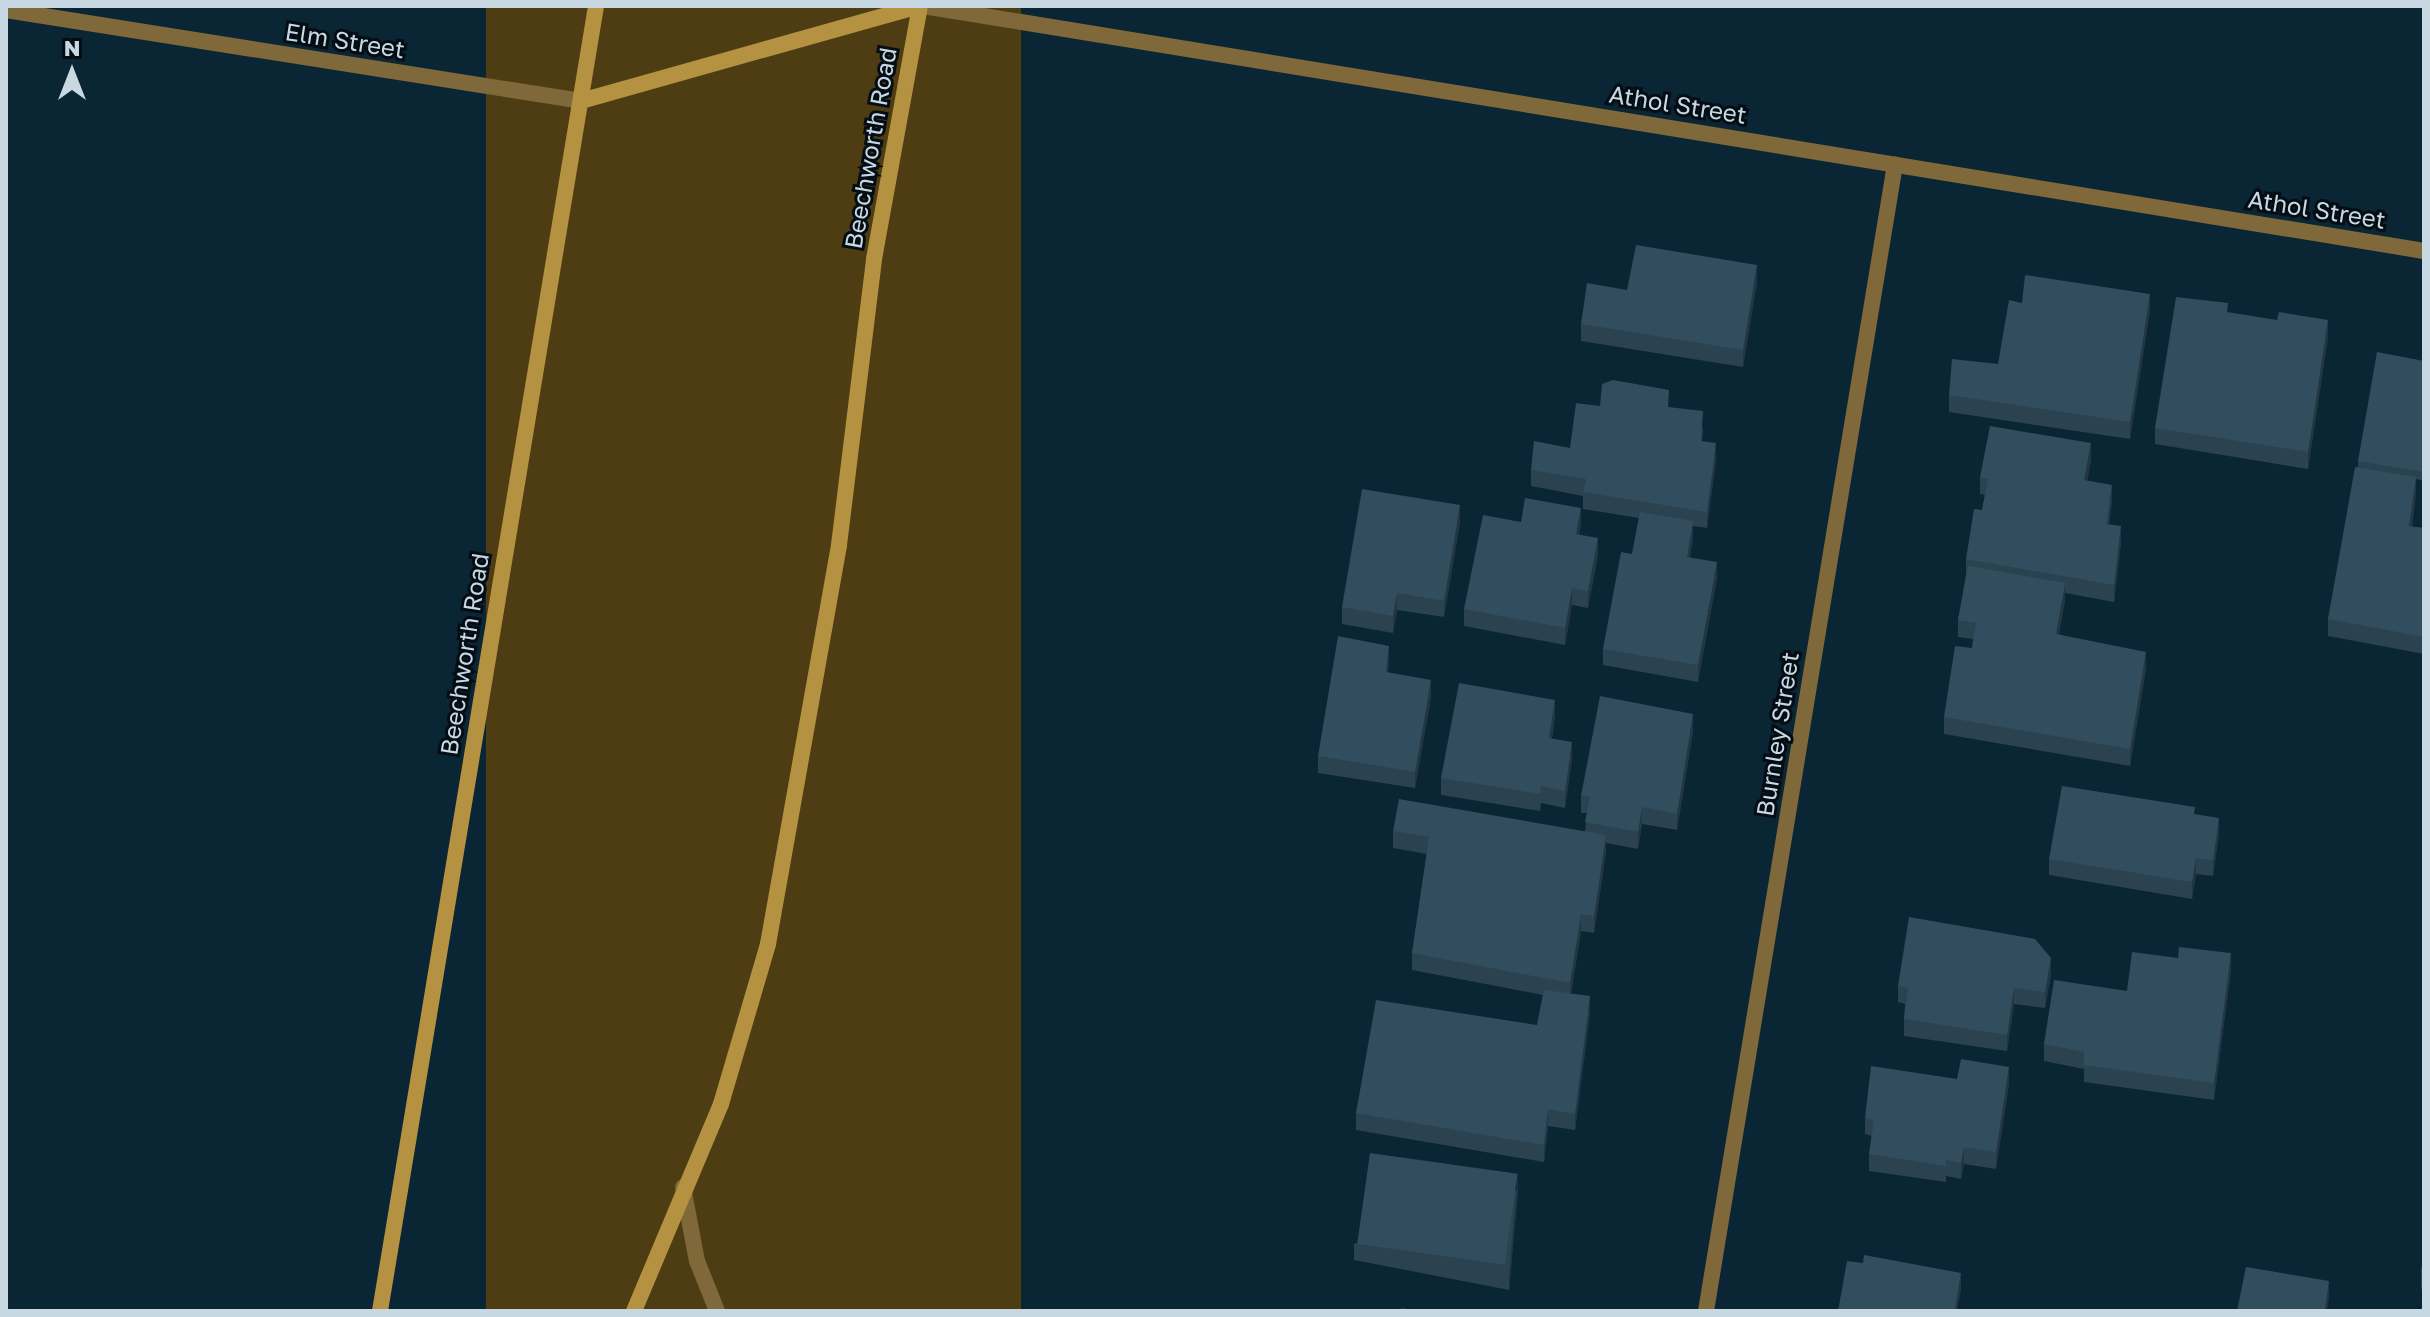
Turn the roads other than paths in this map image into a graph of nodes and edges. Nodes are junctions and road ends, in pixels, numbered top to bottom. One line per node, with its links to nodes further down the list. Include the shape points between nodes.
1 (596, 6): 4 (main road, Beechworth Road)
2 (921, 6): 4 (main road); 5 (street, Athol Street); 7 (main road, Beechworth Road, via 874,259 839,545 768,944 721,1104)
3 (6, 10): 4 (street, Elm Street)
4 (581, 101): 8 (main road, Beechworth Road)
5 (1895, 164): 6 (street, Athol Street); 11 (street, Burnley Street)
6 (2424, 251)
7 (683, 1187): 9 (main road, Beechworth Road); 10 (street, via 697,1261)
8 (380, 1311)
9 (634, 1311)
10 (717, 1311)
11 (1706, 1311)

